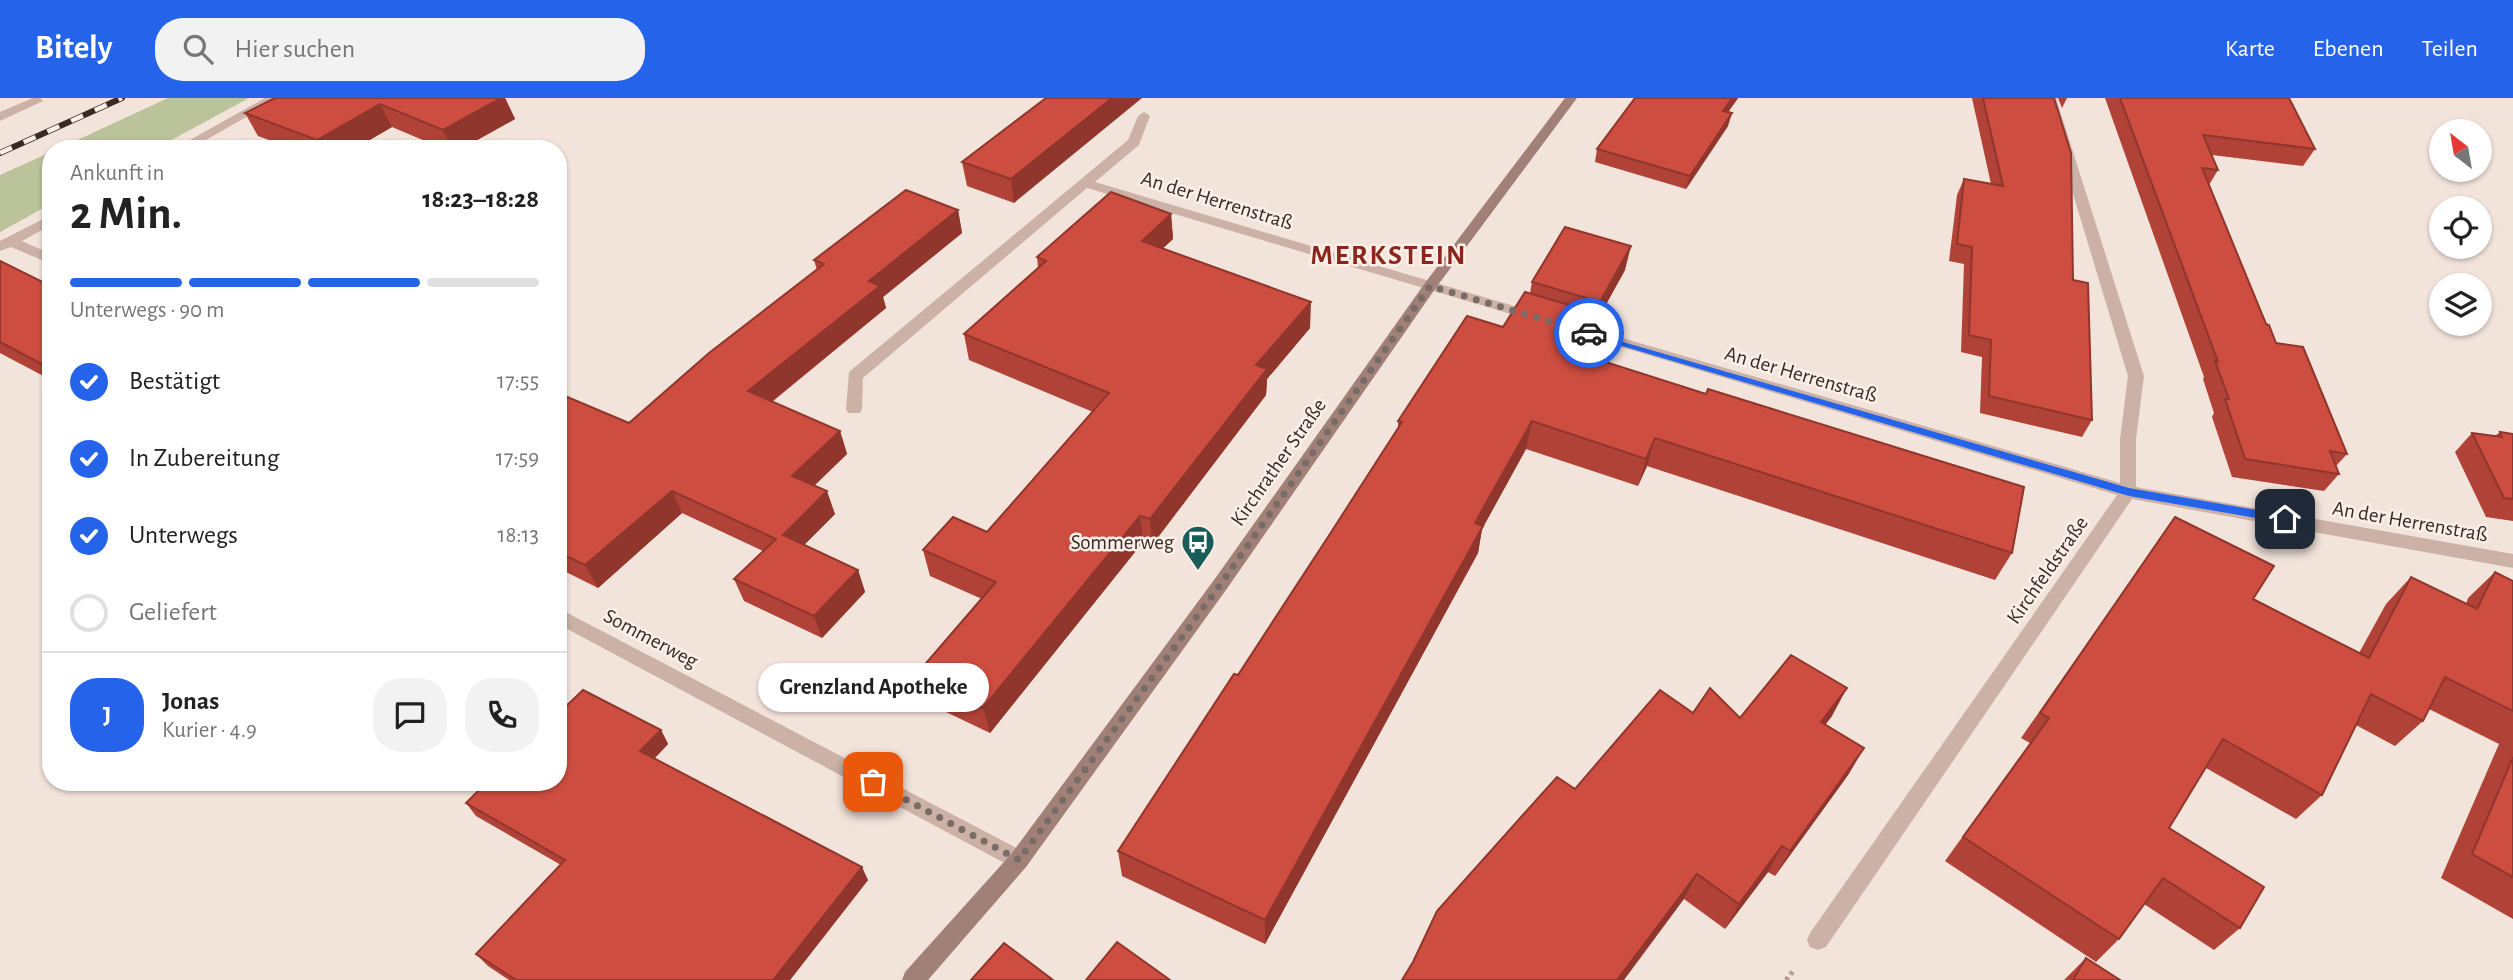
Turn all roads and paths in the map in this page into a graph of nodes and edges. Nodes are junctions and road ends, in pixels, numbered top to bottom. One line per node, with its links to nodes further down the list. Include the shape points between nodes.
1 (274, 98): 7 (street)
2 (1571, 98): 12 (main road, Kirchrather Straße)
3 (2050, 98): 14 (street, via 2136,376 2128,439)
4 (37, 101): 5 (street)
5 (0, 117)
6 (1144, 117): 8 (street, An der Herrenstraß, via 1134,142)
7 (197, 140)
8 (1087, 184): 12 (street, An der Herrenstraß); 13 (street, An der Herrenstraß, via 855,376)
9 (42, 224): 10 (street)
10 (6, 244): 11 (street)
11 (42, 257)
12 (1430, 286): 14 (street, An der Herrenstraß); 17 (main road, Kirchrather Straße)
13 (854, 408)
14 (2129, 492): 15 (street, An der Herrenstraß); 18 (street, Kirchfeldstraße)
15 (2513, 561)
16 (567, 620): 17 (street, Sommerweg)
17 (1019, 860): 19 (main road, Kirchrather Straße)
18 (1818, 940)
19 (913, 980)

